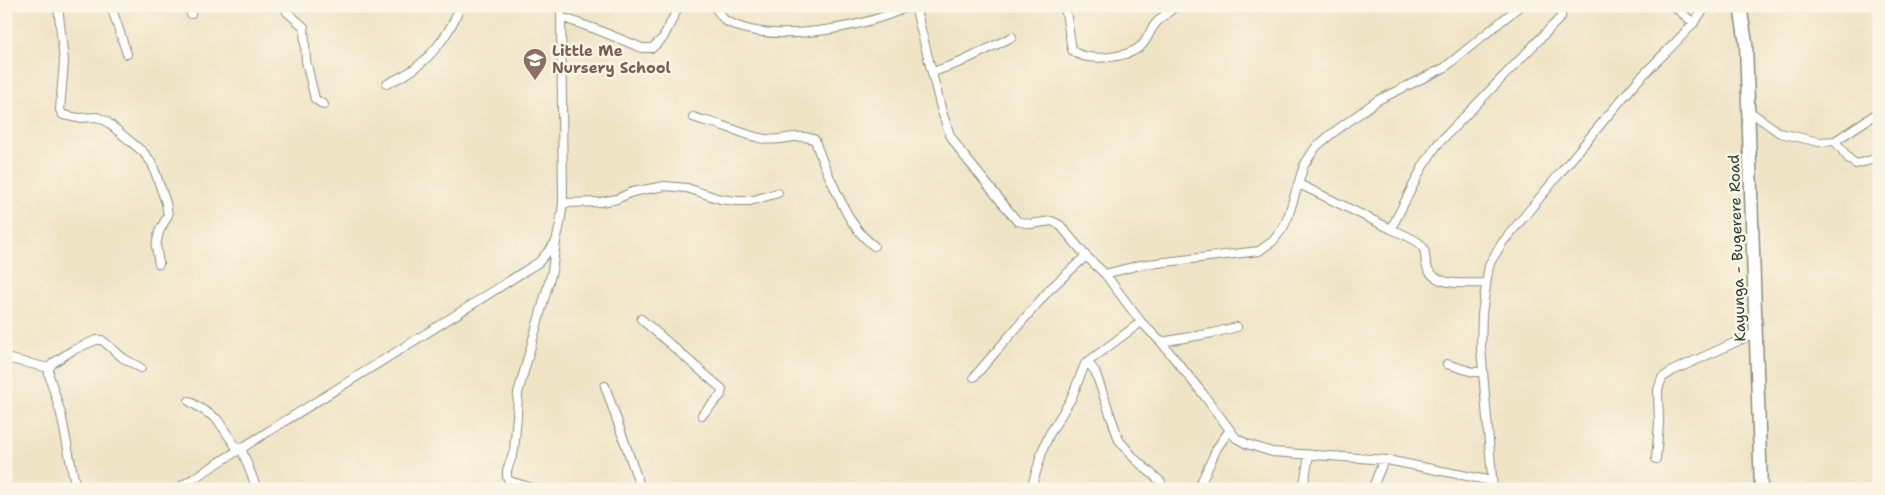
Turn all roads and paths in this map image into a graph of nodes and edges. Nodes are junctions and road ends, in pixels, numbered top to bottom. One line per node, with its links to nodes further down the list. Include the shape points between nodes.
1 (58, 6): 36 (street, via 64,61 60,110 70,117 97,117 106,121 152,163 168,215 156,246)
2 (111, 6): 20 (street)
3 (286, 6): 23 (street, via 287,12 304,27 306,61 315,99)
4 (460, 6): 22 (street, via 443,38 430,54 414,69)
5 (561, 6): 17 (street)
6 (679, 6): 17 (street, via 663,38 652,48 642,48)
7 (714, 6): 8 (street, via 726,21 745,29 772,34 800,33 876,20)
8 (909, 6)
9 (915, 6): 21 (street)
10 (1065, 6): 11 (street, via 1072,50 1083,56 1102,58 1132,52 1142,45 1154,24)
11 (1176, 6)
12 (1520, 6): 29 (street, via 1444,68 1378,100 1330,135 1304,165)
13 (1556, 6): 32 (street, via 1561,17 1432,151)
14 (1673, 6): 18 (street)
15 (1706, 6): 18 (street)
16 (1740, 6): 24 (main road, Kayunga - Bugerere Road, via 1746,43)
17 (561, 17): 31 (street)
18 (1694, 23): 38 (street, via 1646,72 1502,243 1490,263)
19 (1012, 37): 21 (street)
20 (127, 54)
21 (933, 72): 35 (street, via 950,135 1017,221 1030,224 1052,221 1060,225)
22 (387, 84)
23 (324, 105)
24 (1748, 111): 27 (street, via 1780,133 1819,142); 42 (main road, Kayunga - Bugerere Road)
25 (1879, 112): 27 (street)
26 (693, 117): 34 (street, via 767,140 802,136 815,140 845,213 858,232)
27 (1835, 141): 28 (street, via 1856,164)
28 (1879, 158)
29 (1299, 184): 32 (street); 37 (street, via 1283,228 1259,252 1140,265)
30 (778, 194): 31 (street, via 736,201 687,188 665,186 601,202)
31 (563, 203): 33 (street)
32 (1391, 229): 38 (street, via 1420,243 1432,276 1450,282)
33 (556, 242): 55 (street, via 539,262); 65 (street, via 552,271 518,393 514,451 507,470 509,481)
34 (874, 246)
35 (1086, 256): 37 (street); 50 (street, via 1036,304)
36 (159, 264)
37 (1105, 274): 40 (street)
38 (1485, 284): 49 (street)
39 (641, 319): 53 (street, via 722,389 721,395)
40 (1141, 322): 43 (street); 45 (street)
41 (1237, 327): 43 (street)
42 (1756, 333): 57 (street, via 1662,378 1658,390 1660,424); 70 (main road, Kayunga - Bugerere Road)
43 (1161, 342): 54 (street)
44 (6, 358): 47 (street)
45 (1087, 362): 59 (street, via 1095,371 1119,440); 67 (street, via 1049,435)
46 (1448, 364): 49 (street)
47 (49, 368): 48 (street, via 73,350 96,340 102,340); 62 (street)
48 (141, 368)
49 (1483, 372): 61 (street)
50 (974, 377)
51 (605, 386): 66 (street)
52 (189, 401): 55 (street, via 217,419)
53 (702, 415)
54 (1229, 431): 56 (street, via 1236,438 1272,452); 60 (street)
55 (240, 449): 63 (street); 64 (street)
56 (1309, 455): 58 (street); 68 (street)
57 (1656, 458)
58 (1384, 460): 61 (street); 69 (street)
59 (1162, 482)
60 (1201, 483)
61 (1492, 485)
62 (76, 489)
63 (177, 489)
64 (256, 489)
65 (536, 489)
66 (641, 489)
67 (1031, 489)
68 (1304, 489)
69 (1372, 489)
70 (1760, 489)

